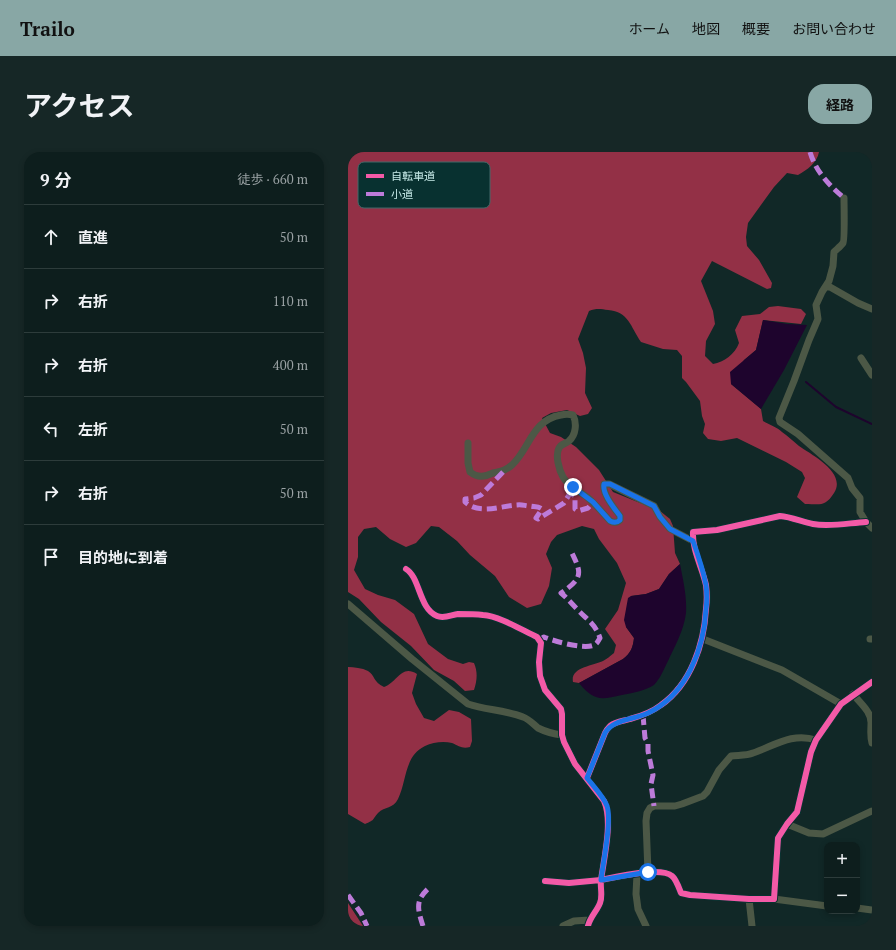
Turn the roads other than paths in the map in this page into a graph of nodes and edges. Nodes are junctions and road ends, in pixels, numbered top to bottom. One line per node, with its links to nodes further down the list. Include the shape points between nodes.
1 (844, 198): 2 (street, via 844,243 834,252 833,266)
2 (826, 286): 3 (street); 7 (street, via 816,305 818,319 779,418 780,422 798,434 848,478 860,498 860,512)
3 (872, 309)
4 (861, 358): 5 (street)
5 (872, 375)
6 (468, 443): 9 (street, via 470,472 485,477 503,472 511,466 532,435 547,420 560,415 573,415 576,426 569,440 560,446 557,453 560,469 566,481 614,523 620,520 620,516 605,493 604,484 610,484 648,501 670,529)
7 (866, 522): 8 (street); 9 (street, via 814,524 780,516 717,530 693,532)
8 (872, 528)
9 (693, 541): 12 (street, via 706,586)
10 (406, 569): 16 (street, via 413,574 418,591 429,610 439,617 485,615 539,640 540,676 545,690 562,714)
11 (348, 604): 16 (street, via 468,704 504,711 525,718 552,734)
12 (703, 639): 15 (street, via 782,670); 19 (street, via 689,672 672,696 647,713 614,723 609,727)
13 (872, 682): 14 (street)
14 (853, 694): 15 (street); 18 (street, via 870,718)
15 (841, 704): 17 (street)
16 (562, 735): 19 (street, via 575,764)
17 (816, 740): 21 (street, via 797,812); 22 (street, via 791,738 751,754 731,756 718,770 703,796 675,806 659,805 650,808 646,821)
18 (872, 743)
19 (587, 778): 24 (street, via 607,808 607,839)
20 (872, 811): 21 (street, via 823,834 809,833)
21 (787, 824): 27 (street, via 778,838)
22 (648, 872): 23 (street); 26 (street, via 662,871 673,876 681,893)
23 (637, 874): 24 (street); 33 (street, via 638,909)
24 (601, 880): 25 (street, via 569,883); 31 (street, via 602,897)
25 (545, 881)
26 (749, 899): 27 (street); 34 (street)
27 (774, 899): 28 (street)
28 (824, 906)
29 (860, 908): 30 (street)
30 (872, 910)
31 (589, 923): 32 (street, via 574,921)
32 (563, 926)
33 (646, 926)
34 (752, 926)

